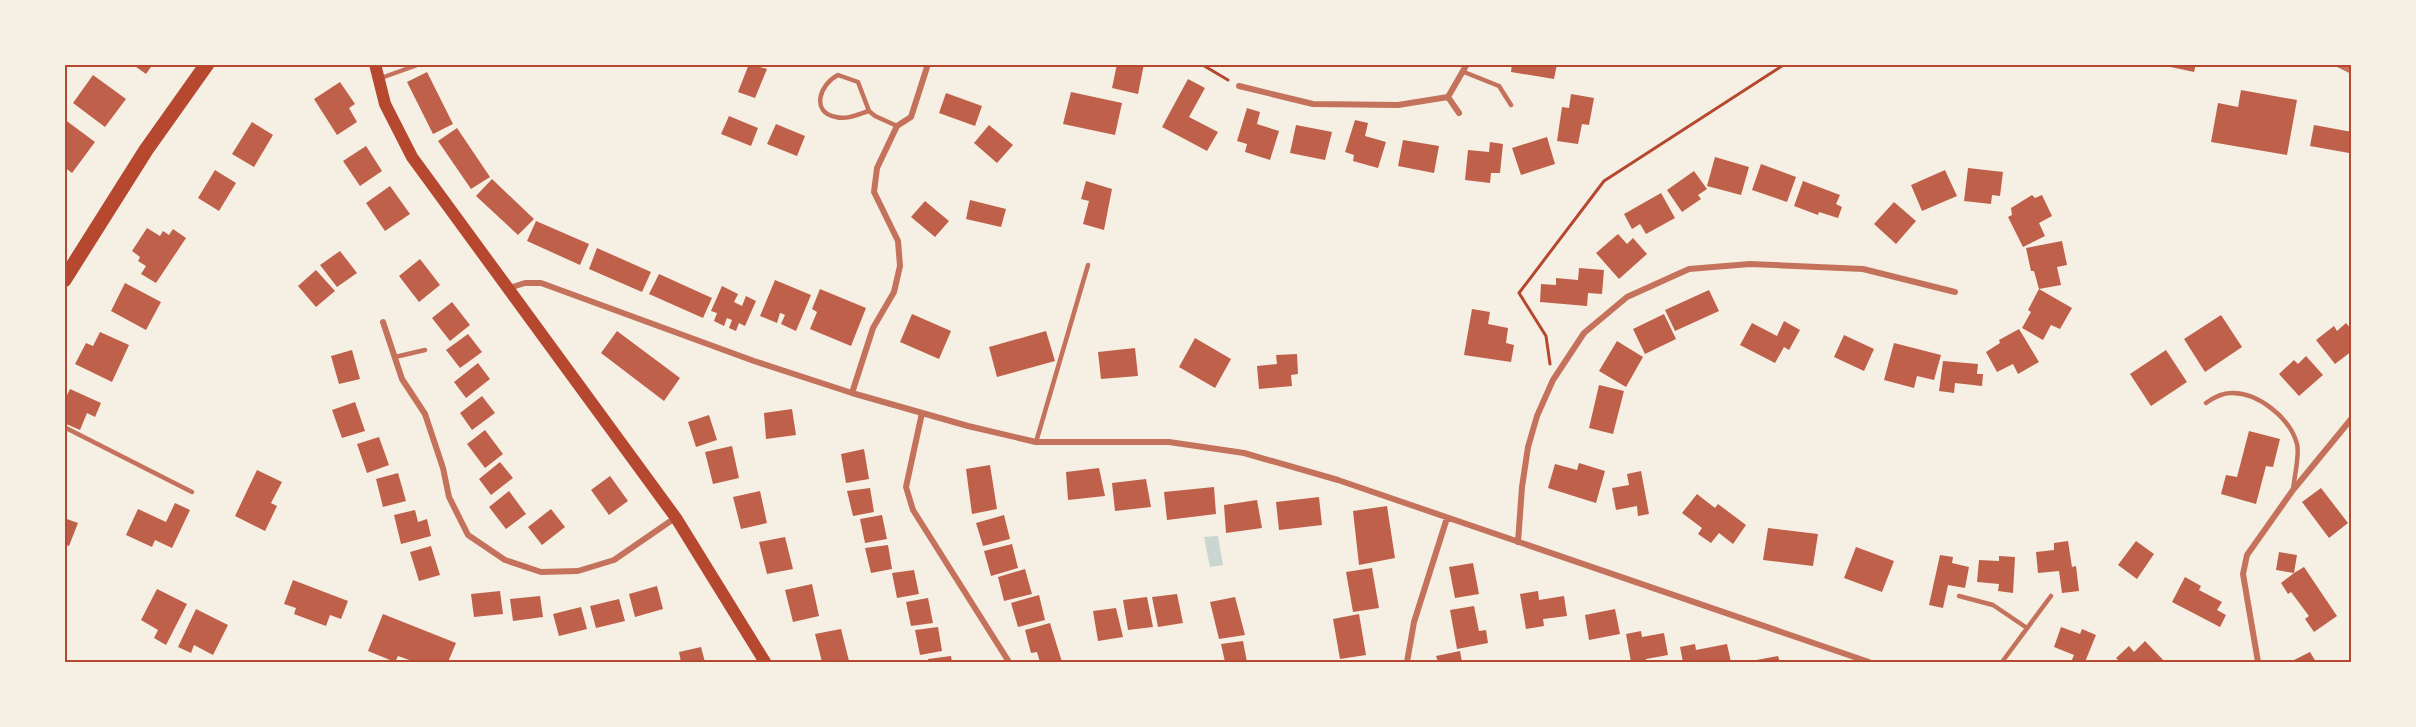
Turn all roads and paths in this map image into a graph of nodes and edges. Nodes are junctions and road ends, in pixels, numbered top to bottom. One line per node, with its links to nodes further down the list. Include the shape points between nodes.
1 (207, 64): 19 (main road, via 146,150)
2 (375, 64): 11 (main road)
3 (420, 64): 11 (lane)
4 (928, 64): 17 (street, via 910,117)
5 (1201, 64): 12 (path)
6 (1467, 64): 10 (street)
7 (1785, 64): 25 (path, via 1604,181 1520,293 1546,336)
8 (2338, 64): 9 (street)
9 (2352, 71)
10 (1464, 72): 13 (street); 14 (lane, via 1499,86)
11 (379, 79): 20 (main road, via 385,104 412,157)
12 (1239, 86): 13 (street, via 1313,104 1398,105)
13 (1448, 96): 16 (street)
14 (1511, 105)
15 (869, 111): 15 (lane, via 858,82 850,78 838,75 828,80 821,92 820,102 827,113 836,117); 17 (lane)
16 (1459, 112)
17 (897, 126): 26 (street, via 877,168 874,192 898,241 900,266 894,292 873,328)
18 (1088, 265): 31 (lane)
19 (64, 280)
20 (509, 288): 26 (street, via 541,283); 34 (main road)
21 (1955, 292): 25 (street, via 1863,269 1750,264 1689,269 1627,297 1584,333)
22 (383, 322): 24 (street)
23 (425, 350): 24 (lane)
24 (394, 357): 34 (street, via 402,379 425,414 449,497 468,535 505,560 541,572 578,571 614,560)
25 (1553, 380): 36 (street, via 1528,447)
26 (852, 393): 28 (street)
27 (2206, 403): 32 (lane, via 2231,393 2259,401 2278,413 2298,446)
28 (922, 413): 31 (street); 41 (street, via 906,487 913,510)
29 (2352, 418): 32 (street)
30 (64, 427): 33 (lane)
31 (1036, 442): 35 (street, via 1169,442 1244,453)
32 (2292, 490): 45 (street, via 2247,555 2243,574)
33 (192, 492)
34 (676, 518): 40 (main road)
35 (1447, 518): 36 (street); 42 (street, via 1414,622)
36 (1518, 542): 43 (street)
37 (1959, 596): 39 (lane, via 1993,604)
38 (2051, 596): 39 (lane)
39 (2027, 628): 44 (lane)
40 (765, 663)
41 (1009, 663)
42 (1407, 663)
43 (1869, 663)
44 (2002, 663)
45 (2258, 663)

